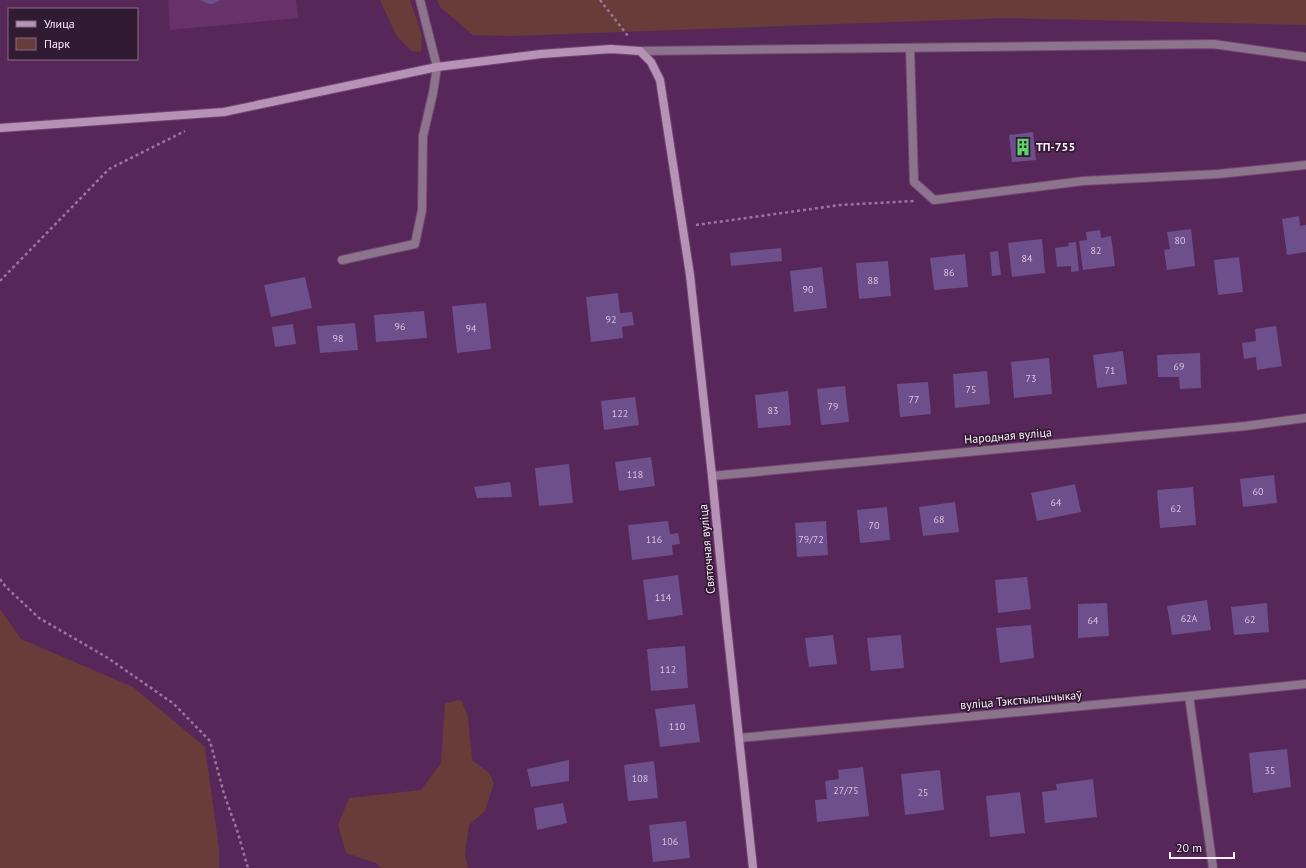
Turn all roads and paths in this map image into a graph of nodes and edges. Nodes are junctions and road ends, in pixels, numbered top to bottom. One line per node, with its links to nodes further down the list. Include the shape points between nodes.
1 (420, 0): 6 (street)
2 (600, 0): 4 (path)
3 (910, 48): 4 (street); 5 (street, via 1213,44); 10 (street, via 914,182)
4 (640, 51): 6 (street, via 611,49 541,54); 11 (street, Святочная вуліца, via 651,62 660,80)
5 (1306, 57)
6 (437, 67): 7 (street, via 224,112); 12 (street, via 423,136 422,210 415,244)
7 (0, 128)
8 (190, 128): 13 (path, via 109,168)
9 (1306, 165): 10 (street, via 1218,174 1083,181)
10 (934, 200): 11 (path, via 840,205)
11 (682, 227): 15 (street, Святочная вуліца, via 690,275)
12 (342, 260)
13 (0, 281)
14 (1306, 418): 15 (street, Народная вуліца, via 1246,426)
15 (712, 476): 19 (street, Святочная вуліца)
16 (0, 579): 20 (path, via 39,618 108,658 174,704 210,741)
17 (1306, 684): 18 (street, вуліца Тэкстыльшчыкаў)
18 (1189, 696): 19 (street, вуліца Тэкстыльшчыкаў); 22 (street)
19 (739, 738): 21 (street, Святочная вуліца)
20 (248, 868)
21 (753, 868)
22 (1213, 868)

